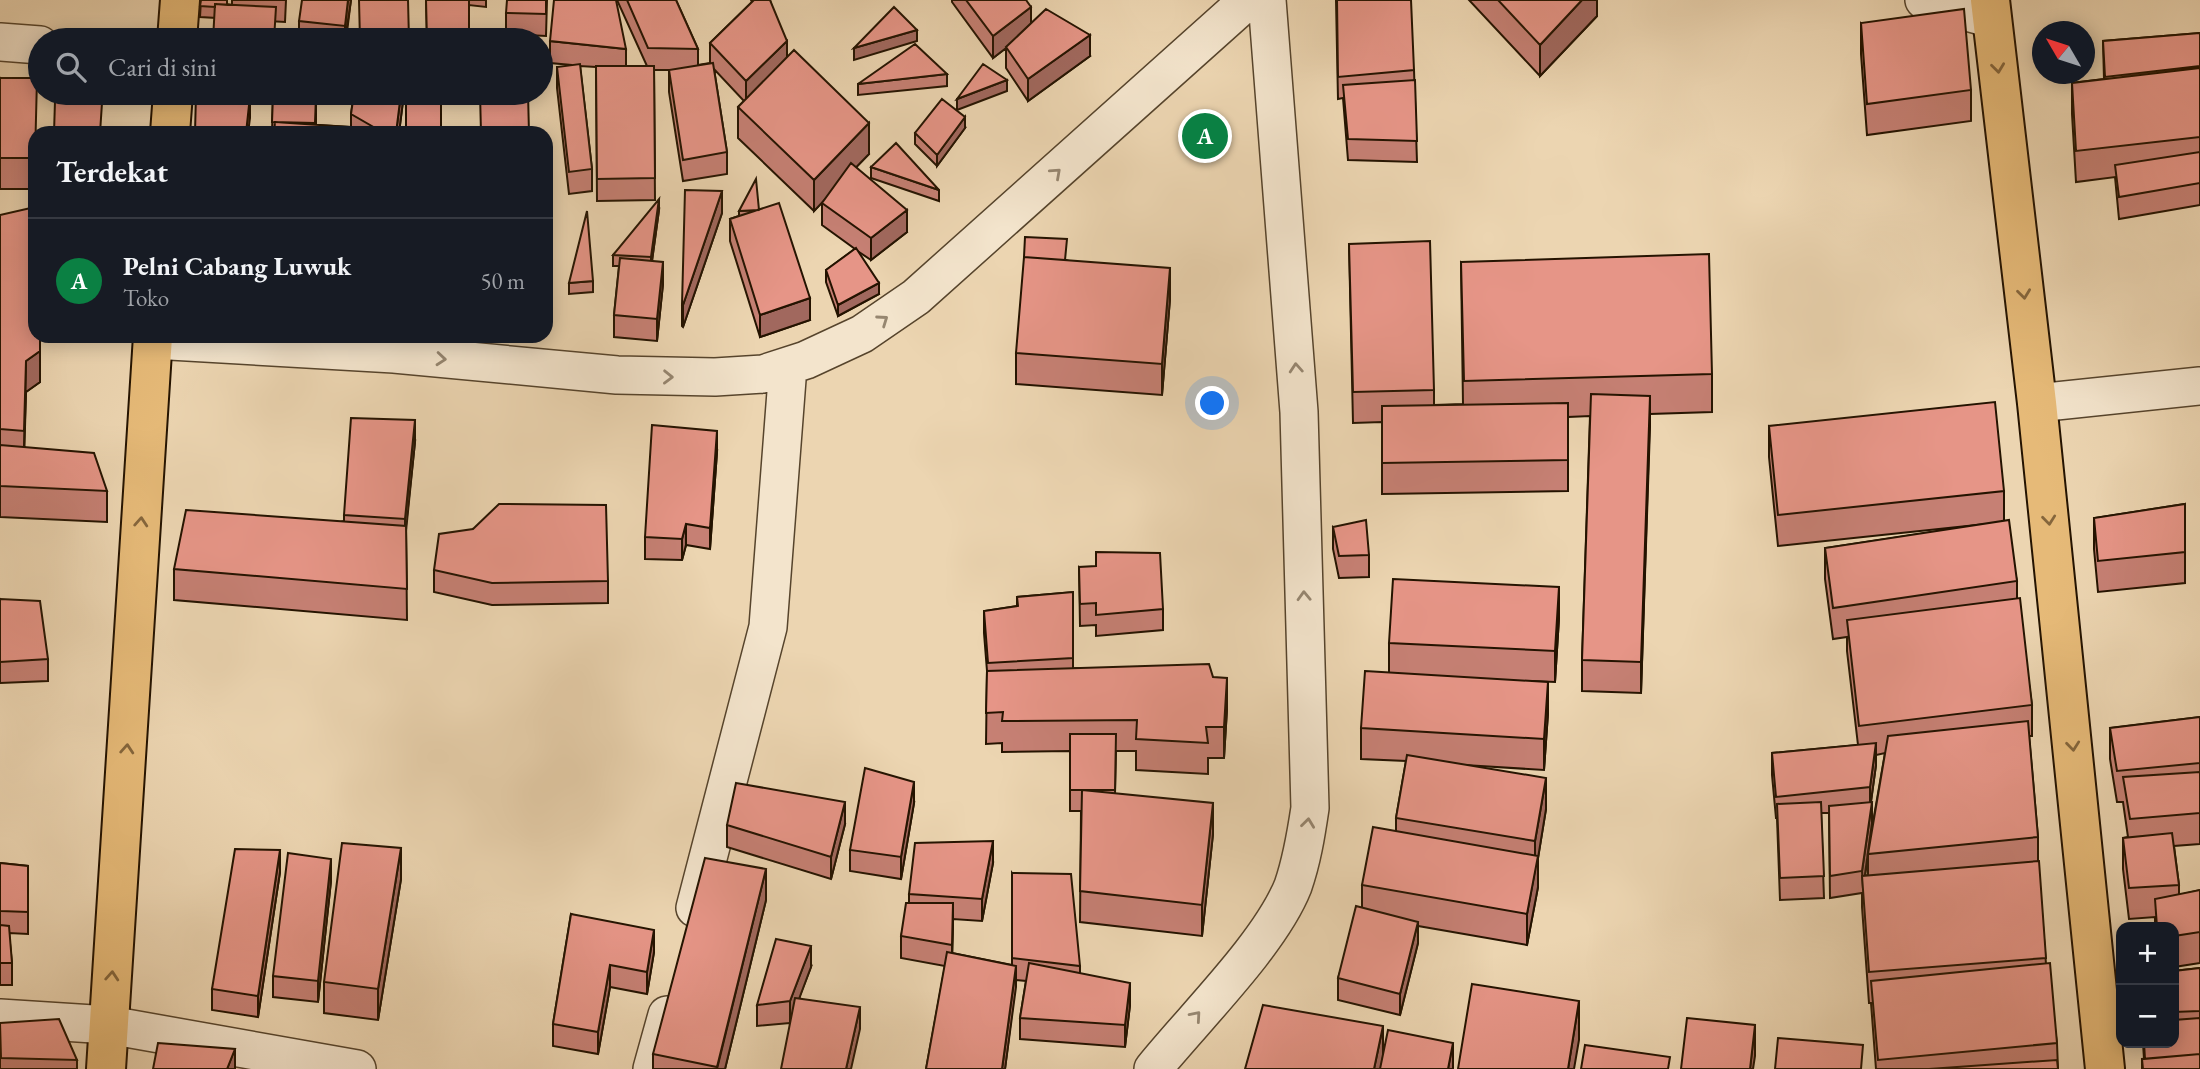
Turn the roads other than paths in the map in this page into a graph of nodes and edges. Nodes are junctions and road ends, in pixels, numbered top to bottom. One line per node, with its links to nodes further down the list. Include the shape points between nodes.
1 (180, 0): 6 (highway)
2 (1248, 0): 13 (street, one-way to 2, via 862,334 916,297)
3 (1268, 0): 23 (street, one-way to 3, via 1274,919 1292,888 1305,847 1310,808 1299,412)
4 (1924, 0): 5 (street)
5 (1991, 10): 15 (highway, one-way to 15)
6 (178, 28)
7 (0, 42): 8 (street)
8 (28, 44)
9 (172, 105): 10 (highway)
10 (171, 126)
11 (153, 343): 19 (highway, one-way to 11)
12 (228, 343): 13 (street, one-way to 13, via 662,377 763,374)
13 (788, 366): 16 (street, via 768,627)
14 (2200, 386): 15 (street)
15 (2037, 403): 24 (highway, one-way to 24)
16 (687, 938)
17 (677, 977): 22 (street)
18 (0, 1018): 19 (street)
19 (109, 1025): 20 (highway); 21 (street)
20 (106, 1069)
21 (357, 1069)
22 (652, 1069)
23 (1153, 1069)
24 (2105, 1069)

